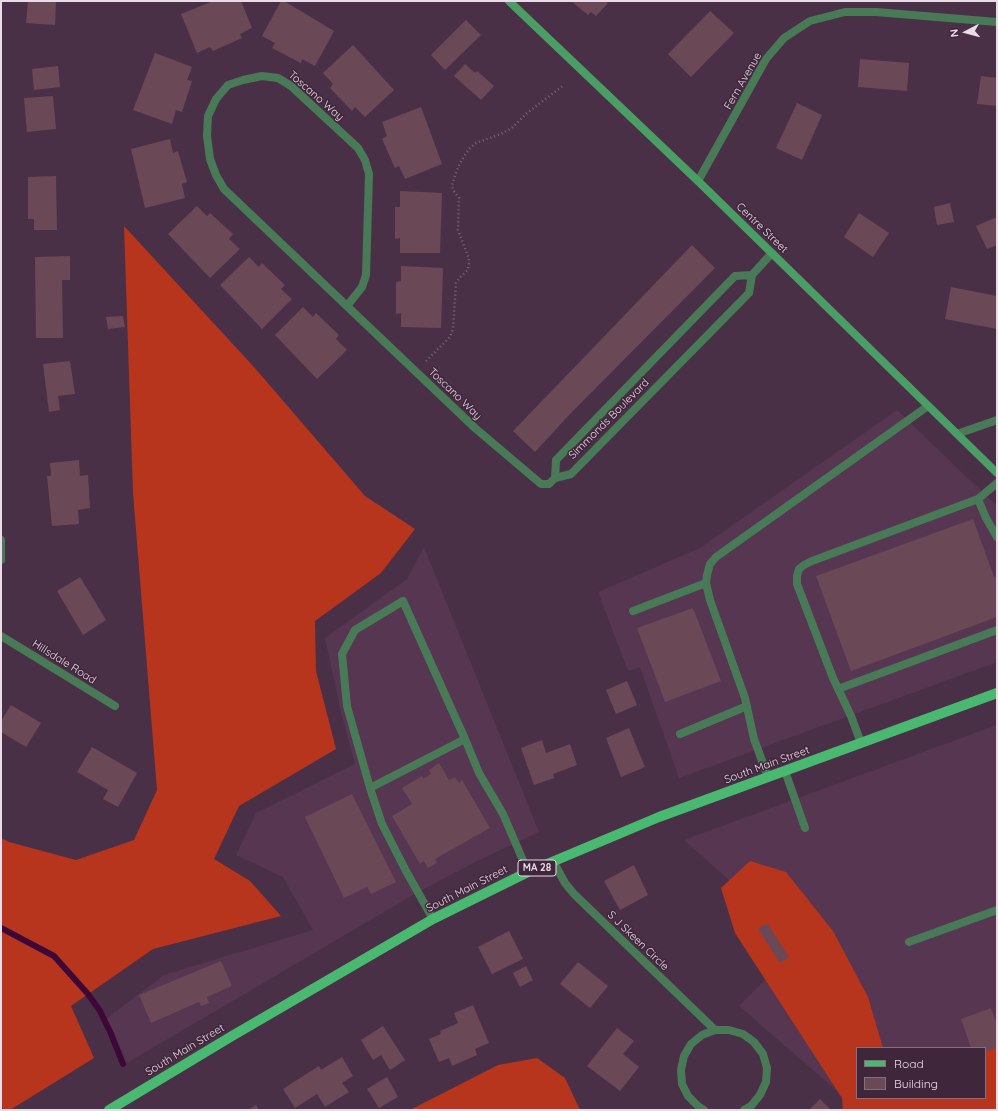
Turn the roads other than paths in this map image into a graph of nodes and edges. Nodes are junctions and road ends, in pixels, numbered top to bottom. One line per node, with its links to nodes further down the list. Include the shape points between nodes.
1 (509, 1): 3 (main road, Centre Street)
2 (997, 22): 3 (street, Fern Avenue, via 876,12 844,12 810,21 784,38 766,59)
3 (698, 181): 4 (main road, Centre Street)
4 (772, 253): 5 (street, Simmonds Boulevard); 7 (main road, Centre Street)
5 (752, 275): 11 (street, Simmonds Boulevard, via 749,293 571,474); 11 (street, Simmonds Boulevard, via 734,276 556,460)
6 (347, 306): 6 (street, Toscano Way, via 224,190 210,159 207,136 208,116 216,99 228,86 262,76 278,78 291,86 358,148 365,160 369,174 366,275 362,287); 11 (street, Toscano Way, via 474,428 541,484 549,484)
7 (928, 406): 9 (main road, Centre Street); 17 (street, via 716,557 710,564)
8 (997, 420): 9 (street)
9 (957, 434): 10 (main road, Centre Street)
10 (997, 473)
11 (554, 478)
12 (997, 483): 13 (street)
13 (978, 499): 14 (street); 21 (street, via 804,564 799,569 796,576 797,584)
14 (997, 537)
15 (1, 540): 16 (street)
16 (1, 560)
17 (706, 584): 18 (street); 24 (street)
18 (633, 611)
19 (997, 630): 21 (street)
20 (1, 636): 23 (street, Hillsdale Road)
21 (838, 690): 27 (street)
22 (997, 693): 27 (main road, South Main Street / MA 28)
23 (115, 706)
24 (747, 706): 25 (street); 29 (street, via 754,739)
25 (680, 734)
26 (465, 739): 30 (street); 30 (street, via 403,601 355,630 342,654 347,706); 33 (street, via 479,772 503,814)
27 (861, 743): 28 (main road, South Main Street / MA 28)
28 (785, 771): 29 (main road, South Main Street / MA 28); 31 (street)
29 (768, 777): 32 (main road, South Main Street / MA 28, via 659,817)
30 (370, 788): 35 (street, via 382,824)
31 (805, 828)
32 (553, 861): 33 (main road, South Main Street / MA 28); 37 (street, S J Skeen Circle, via 574,894)
33 (528, 872): 35 (main road, South Main Street / MA 28)
34 (997, 910): 36 (street)
35 (433, 919): 38 (main road, South Main Street / MA 28)
36 (909, 942)
37 (715, 1030): 39 (street, via 702,1035 691,1044 684,1056 681,1070 682,1084 688,1096); 40 (street, via 743,1034 754,1042 763,1054 767,1068 766,1082 760,1095)
38 (109, 1110)
39 (704, 1110)
40 (744, 1110)

